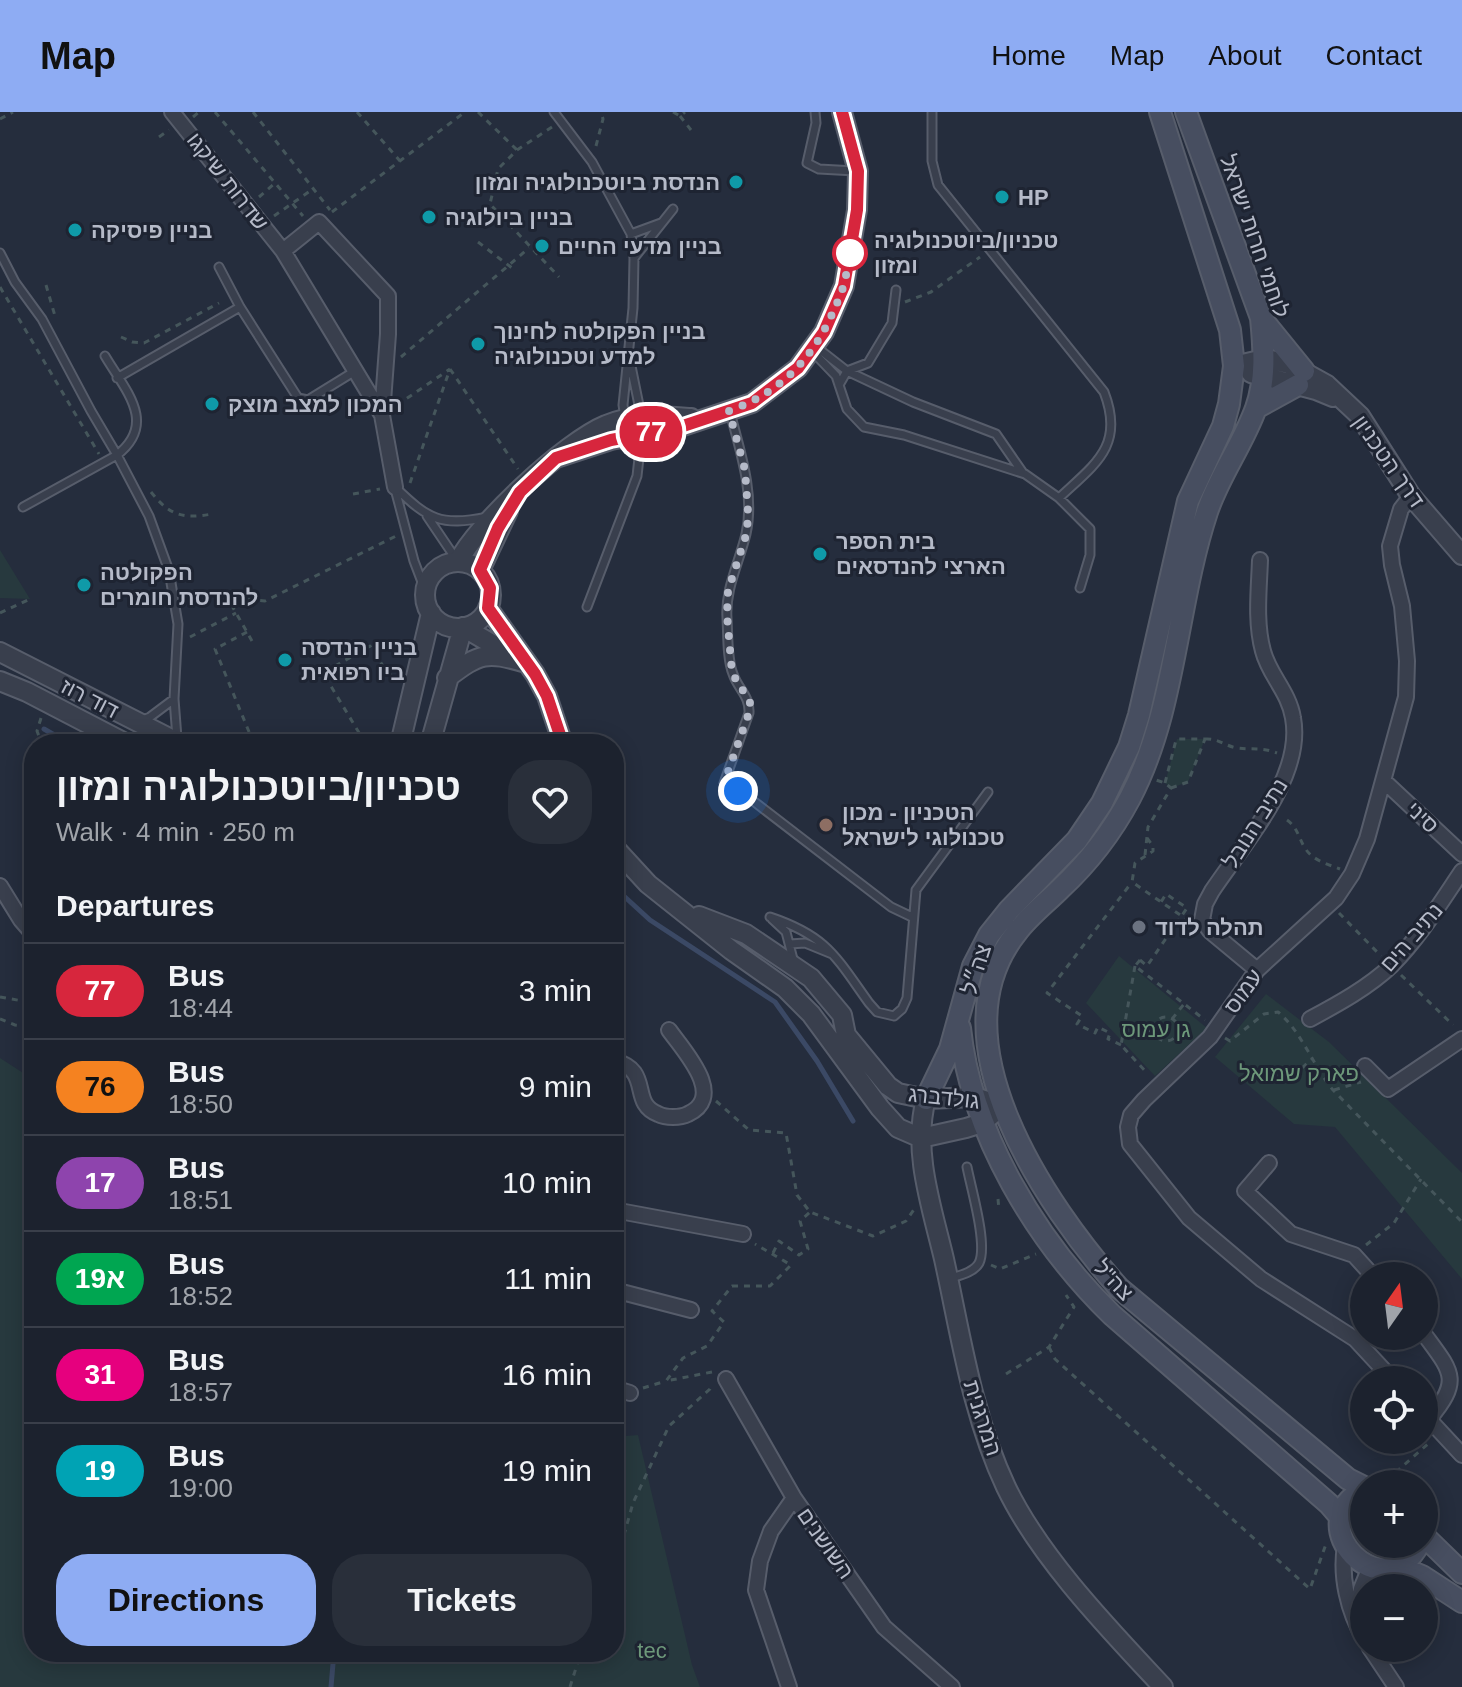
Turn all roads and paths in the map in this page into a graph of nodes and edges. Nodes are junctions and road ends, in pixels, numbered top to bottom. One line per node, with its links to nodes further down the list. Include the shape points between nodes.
1 (13, 112): 20 (path)
2 (172, 112): 39 (street, שדרות שיקגו)
3 (199, 112): 19 (path)
4 (215, 112): 27 (path)
5 (253, 112): 28 (path)
6 (357, 112): 24 (path)
7 (465, 112): 24 (path)
8 (478, 112): 23 (path)
9 (554, 112): 21 (lane)
10 (601, 112): 25 (path)
11 (673, 112): 18 (path)
12 (685, 112): 18 (path)
13 (815, 112): 26 (lane, via 807,163 819,169)
14 (842, 112): 26 (street)
15 (932, 112): 38 (lane, via 932,161 938,185)
16 (1160, 112): 55 (main road, via 1230,330)
17 (1186, 112): 50 (main road, לוחמי חרות ישראל)
18 (680, 116): 22 (path)
19 (192, 117)
20 (0, 119)
21 (561, 121): 23 (path); 25 (lane)
22 (691, 130)
23 (517, 150): 37 (path, via 498,169 490,204)
24 (400, 161): 28 (path, via 331,212)
25 (592, 162): 35 (lane)
26 (858, 171): 53 (street, via 844,286)
27 (274, 184): 29 (path); 30 (path)
28 (314, 189): 30 (path)
29 (258, 198)
30 (292, 204): 32 (path); 34 (path)
31 (673, 209): 33 (lane)
32 (274, 216)
33 (663, 222): 35 (lane); 41 (lane)
34 (313, 227): 39 (street); 58 (street, via 319,222 388,296)
35 (631, 234): 41 (lane)
36 (478, 242): 43 (path, bridge)
37 (529, 248): 44 (path); 58 (path)
38 (990, 250): 49 (path, via 931,292); 76 (lane, via 1104,392 1110,410 1109,445)
39 (283, 251): 59 (street, שדרות שיקגו)
40 (0, 253): 70 (lane)
41 (634, 258): 52 (lane)
42 (219, 267): 48 (lane)
43 (512, 268)
44 (559, 277)
45 (1, 290): 69 (path)
46 (896, 290): 49 (lane)
47 (219, 303): 51 (path, via 144,343)
48 (240, 307): 59 (lane, via 298,398 308,400); 61 (lane)
49 (894, 307): 60 (lane, via 892,323 868,363)
50 (1261, 318): 56 (main road, לוחמי חרות ישראל); 62 (main road)
51 (121, 337)
52 (629, 351): 68 (lane); 68 (lane, via 623,405)
53 (818, 354): 60 (lane); 63 (lane); 66 (street, via 768,393)
54 (105, 356): 61 (lane)
55 (1234, 366): 56 (street, דרך הטכניון); 150 (main road, צה״ל, via 1223,426 1188,501 1125,757 1077,840 989,935)
56 (1263, 368): 62 (street, דרך הטכניון); 65 (main road, צה״ל)
57 (450, 369): 64 (path); 72 (path); 73 (path)
58 (386, 370): 67 (street)
59 (355, 371): 67 (street, שדרות שיקגו)
60 (847, 371): 63 (lane); 71 (lane, via 996,434)
61 (117, 378): 70 (lane, via 137,411 137,434)
62 (1301, 378): 65 (main road); 75 (street, דרך הטכניון, via 1347,403)
63 (839, 385): 71 (lane, via 847,409 864,427)
64 (396, 406)
65 (1256, 408): 121 (main road, צה״ל, via 1206,515 1160,717)
66 (729, 411): 68 (street, via 680,427); 138 (lane, via 745,470 748,512 727,615 732,673 750,702 724,783 891,907)
67 (382, 415): 73 (street)
68 (634, 423): 72 (street, via 611,440 556,458); 90 (lane, via 637,476)
69 (99, 454)
70 (117, 455): 78 (lane); 98 (lane, via 149,516 169,571)
71 (1025, 474): 76 (lane)
72 (521, 484): 81 (street); 86 (street)
73 (394, 488): 74 (path); 80 (lane); 88 (lane)
74 (353, 494)
75 (1411, 496): 83 (street, דרך הטכניון); 122 (street, עמוס, via 1401,509 1390,546 1407,661 1406,697)
76 (1059, 498): 87 (lane, via 1090,529 1090,555)
77 (161, 505): 79 (path, via 187,519)
78 (23, 507)
79 (212, 514)
80 (426, 514): 81 (lane, via 453,522); 85 (lane)
81 (493, 516): 85 (street)
82 (396, 536): 93 (path, via 265,601 227,597)
83 (1462, 555)
84 (1260, 560): 120 (street, נתיב הנובל, via 1263,653 1294,718)
85 (458, 562): 86 (street); 88 (street, via 437,569)
86 (480, 570): 91 (street, via 490,588)
87 (1080, 588)
88 (425, 590): 94 (street)
89 (30, 599): 92 (path)
90 (587, 607)
91 (488, 608): 95 (street, via 483,617); 100 (street)
92 (0, 613)
93 (236, 613): 96 (path); 98 (path)
94 (431, 613): 95 (street, via 446,625); 115 (street)
95 (463, 627): 100 (street); 104 (street)
96 (247, 632): 97 (path); 113 (path, via 215,649)
97 (252, 641)
98 (178, 643): 106 (lane)
99 (0, 652): 108 (street, דוד רוז)
100 (526, 663): 104 (street, via 481,656); 117 (street, via 547,696)
101 (401, 668): 103 (path, via 389,675 370,646)
102 (302, 672): 103 (path)
103 (323, 673): 114 (path)
104 (447, 678): 116 (street)
105 (0, 681): 110 (street, דוד רוז)
106 (174, 699): 108 (lane); 112 (lane)
107 (43, 715): 109 (path)
108 (137, 722): 111 (street, דוד רוז)
109 (38, 734)
110 (108, 734)
111 (161, 734)
112 (178, 734)
113 (250, 734)
114 (360, 734)
115 (402, 734)
116 (433, 734)
117 (560, 734)
118 (1177, 739): 119 (path)
119 (1205, 739): 120 (path, via 1235,748 1262,747); 123 (path, via 1188,782)
120 (1291, 760): 147 (street, נתיב הנובל, via 1287,776 1203,912 1210,931)
121 (1141, 775): 123 (path); 174 (main road, צה״ל, via 1097,849 1016,932 1001,957 987,1023)
122 (1384, 781): 126 (street, סיני); 129 (street, עמוס)
123 (1171, 788): 130 (path, via 1148,827 1145,855 1135,863)
124 (988, 792): 138 (lane, via 920,882)
125 (1287, 820): 129 (path, via 1296,827 1306,851)
126 (1462, 854)
127 (624, 858): 136 (street, גולדברג)
128 (1462, 871): 146 (street, נתיב הים)
129 (1352, 874): 134 (street, עמוס)
130 (1132, 882): 133 (path); 163 (path, via 1047,993 1082,1016 1077,1024 1095,1033 1098,1027)
131 (0, 886): 141 (street)
132 (1173, 898): 133 (path, via 1166,894); 135 (path); 137 (path, via 1187,908)
133 (1161, 902): 135 (path)
134 (1330, 904): 146 (path); 147 (street, עמוס)
135 (1168, 907): 137 (path)
136 (681, 909): 139 (street, גולדברג); 176 (street, גולדברג, via 785,988 811,1014 889,1120)
137 (1182, 916): 140 (path); 145 (path, via 1147,966 1140,960)
138 (912, 917): 143 (lane, via 907,998 894,1016 877,1012)
139 (705, 918): 144 (street, גולדברג, via 746,934); 161 (street, via 804,990)
140 (1189, 922)
141 (24, 923)
142 (790, 944): 143 (lane, via 805,943); 143 (lane, via 770,917 808,932); 144 (lane)
143 (834, 955)
144 (795, 965): 161 (street, גולדברג, via 842,1015)
145 (1135, 966): 151 (path); 156 (path)
146 (1391, 966): 154 (street, נתיב הים); 160 (path)
147 (1257, 970): 158 (street, עמוס)
148 (0, 997): 149 (path)
149 (24, 1001)
150 (962, 1004): 172 (main road, צה"ל, via 961,1036); 173 (main road, צה״ל, via 950,1049)
151 (1184, 1004): 153 (path); 158 (path)
152 (0, 1019): 155 (path)
153 (1172, 1019): 159 (path, via 1158,1020); 159 (path, via 1178,1030 1171,1040 1161,1041)
154 (1310, 1019)
155 (24, 1026)
156 (1124, 1027): 159 (path); 163 (path)
157 (669, 1030): 171 (street, via 701,1075)
158 (1215, 1030): 164 (path, via 1230,1041 1264,1014 1278,1012); 169 (street, עמוס)
159 (1153, 1031)
160 (1462, 1033)
161 (846, 1035): 173 (street, גולדברג, via 888,1086)
162 (1462, 1039): 168 (street, via 1388,1089)
163 (1121, 1045): 169 (path)
164 (1312, 1059): 167 (path); 170 (path)
165 (624, 1064): 171 (street, via 635,1071 646,1106 659,1115 693,1112)
166 (1365, 1066): 168 (street)
167 (1302, 1068)
168 (1377, 1077): 170 (path)
169 (1159, 1086): 198 (street, עמוס, via 1131,1115 1130,1144 1189,1218 1261,1279 1355,1339)
170 (1333, 1090): 179 (path)
171 (704, 1091): 184 (path, via 749,1130 786,1133 797,1195)
172 (975, 1097): 173 (street, גולדברג); 174 (street, גולדברג); 175 (main road, צה"ל)
173 (926, 1099): 176 (street, המרגנית)
174 (1002, 1106): 175 (street, גולדברג); 209 (main road, צה״ל, via 1057,1207 1119,1288)
175 (982, 1123): 176 (street, גולדברג); 187 (main road, צה"ל, via 1016,1190)
176 (921, 1138): 192 (street, המרגנית)
177 (1269, 1163): 189 (street, via 1245,1191 1291,1234)
178 (967, 1167): 190 (lane, via 982,1246)
179 (1421, 1179): 185 (path); 189 (path, via 1394,1223)
180 (1001, 1191): 182 (path)
181 (916, 1207): 184 (path, via 906,1221 873,1236)
182 (999, 1210)
183 (624, 1212): 186 (street)
184 (810, 1212): 188 (path, via 800,1221 808,1249 799,1255 779,1241)
185 (1461, 1219)
186 (743, 1234): 188 (path)
187 (1054, 1247): 190 (path, via 1000,1269); 212 (main road, צה"ל, via 1112,1315)
188 (773, 1253): 201 (path, via 791,1265 770,1286 732,1286 710,1310 724,1322 707,1346 683,1358)
189 (1354, 1255): 191 (street)
190 (980, 1261): 192 (lane)
191 (1360, 1262)
192 (948, 1279): 228 (street, המרגנית, via 981,1422 1007,1487 1068,1578)
193 (624, 1293): 195 (street)
194 (1074, 1307): 196 (path)
195 (691, 1310)
196 (1049, 1347): 199 (path); 212 (path, via 1055,1359 1310,1589)
197 (1436, 1350): 204 (street, via 1453,1374 1453,1389)
198 (1380, 1366)
199 (1006, 1374)
200 (726, 1379): 210 (street, השושנים)
201 (666, 1381): 203 (path); 213 (path, via 715,1371 710,1389 669,1426)
202 (624, 1391): 203 (street)
203 (630, 1393)
204 (1438, 1409)
205 (1438, 1429): 207 (street)
206 (1416, 1454): 208 (path)
207 (1462, 1455)
208 (1398, 1470)
209 (1350, 1480)
210 (794, 1498): 226 (street, via 771,1531 756,1590); 227 (street, השושנים, via 884,1627)
211 (1350, 1500): 212 (main road)
212 (1338, 1514): 214 (main road)
213 (624, 1535)
214 (1345, 1546): 218 (main road); 221 (street, via 1343,1572)
215 (1438, 1550): 219 (main road)
216 (1410, 1558): 217 (main road)
217 (1398, 1566): 218 (main road); 222 (main road)
218 (1370, 1567): 220 (street)
219 (1462, 1573)
220 (1367, 1574)
221 (1350, 1602)
222 (1462, 1602)
223 (578, 1662): 225 (path)
224 (1379, 1662): 229 (street)
225 (570, 1687)
226 (789, 1687)
227 (952, 1687)
228 (1163, 1687)
229 (1396, 1687)

